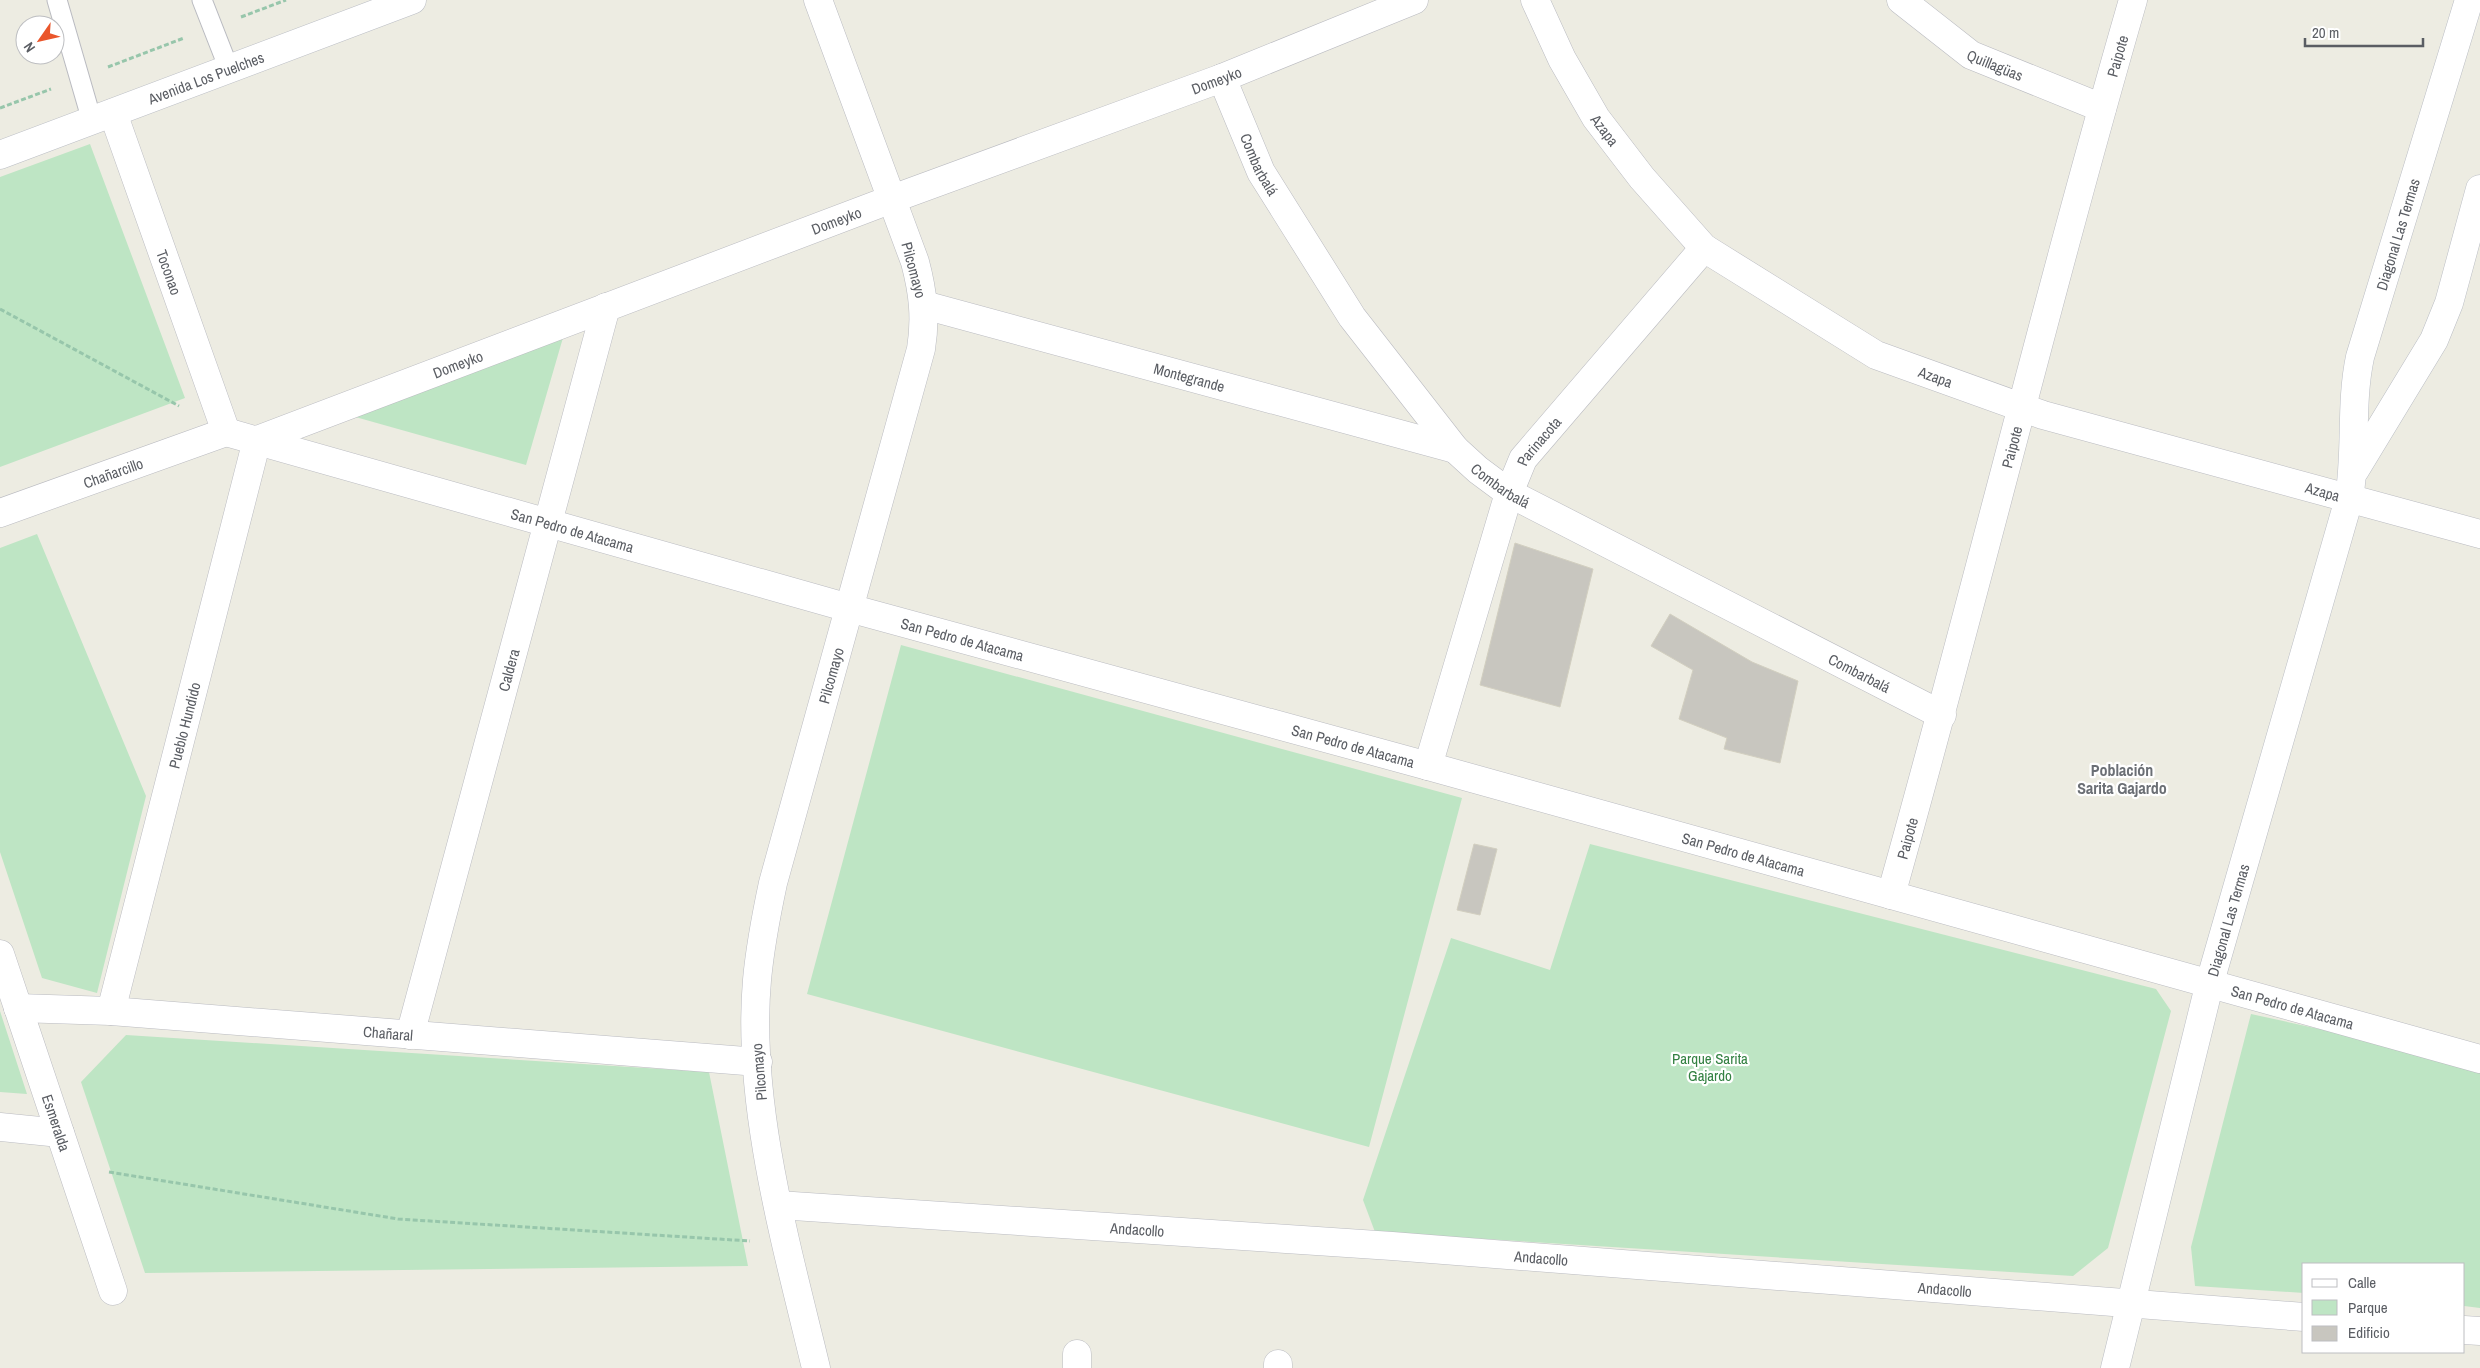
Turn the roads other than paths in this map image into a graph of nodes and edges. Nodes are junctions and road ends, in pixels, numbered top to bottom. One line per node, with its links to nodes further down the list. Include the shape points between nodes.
1 (57, 0): 13 (lane, via 81,78)
2 (202, 0): 10 (lane)
3 (412, 0): 10 (street, Avenida Los Puelches)
4 (818, 0): 16 (street, Pilcomayo)
5 (1414, 0): 11 (street, Domeyko)
6 (1535, 0): 17 (street, Azapa, via 1562,59 1596,118 1642,178)
7 (1900, 0): 12 (street, Quillagüas, via 1971,55)
8 (2133, 0): 12 (street, Paipote)
9 (2469, 0): 24 (street, Diagonal Las Termas, via 2360,357 2355,383)
10 (229, 69): 13 (street, Avenida Los Puelches)
11 (1222, 78): 16 (street, Domeyko); 23 (street, Combarbalá, via 1261,172 1352,317)
12 (2102, 108): 20 (street, Paipote)
13 (102, 117): 14 (street, Avenida Los Puelches); 21 (street, Toconao)
14 (0, 155)
15 (2480, 189): 24 (street, Diagonal Las Termas, via 2449,303 2434,340)
16 (892, 199): 18 (street, Pilcomayo, via 915,262); 19 (street, Domeyko)
17 (1704, 248): 20 (street, Azapa, via 1876,355); 25 (street, Parinacota, via 1523,459)
18 (924, 305): 23 (street, Montegrande); 29 (street, Pilcomayo, via 921,349)
19 (606, 307): 22 (street, Domeyko); 27 (street, Caldera)
20 (2022, 408): 24 (street, Azapa); 30 (street, Paipote)
21 (226, 432): 22 (street, San Pedro de Atacama); 26 (street, Chañarcillo)
22 (257, 440): 27 (street, San Pedro de Atacama); 36 (street, Pueblo Hundido)
23 (1455, 449): 25 (street, Combarbalá)
24 (2351, 486): 28 (street, Azapa); 34 (street, Diagonal Las Termas)
25 (1509, 493): 30 (street, Combarbalá); 31 (street, Parinacota)
26 (0, 513)
27 (548, 522): 29 (street, San Pedro de Atacama); 37 (street, Caldera)
28 (2480, 534)
29 (849, 608): 31 (street, San Pedro de Atacama); 39 (street, Pilcomayo, via 773,883 763,932 757,982)
30 (1942, 715): 32 (street, Paipote)
31 (1428, 766): 32 (street, San Pedro de Atacama)
32 (1891, 895): 34 (street, San Pedro de Atacama)
33 (0, 954): 35 (street, Esmeralda)
34 (2210, 982): 38 (street, San Pedro de Atacama); 44 (street, Diagonal Las Termas)
35 (18, 1008): 36 (street, Chañaral); 41 (street, Esmeralda)
36 (111, 1011): 37 (street, Chañaral)
37 (410, 1035): 39 (street, Chañaral)
38 (2480, 1059)
39 (758, 1062): 42 (street, Pilcomayo, via 764,1131)
40 (0, 1127): 41 (street)
41 (60, 1133): 43 (street, Esmeralda)
42 (778, 1204): 44 (street, Andacollo, via 1392,1246); 48 (street, Pilcomayo)
43 (113, 1291)
44 (2131, 1303): 45 (street, Andacollo); 49 (street, Diagonal Las Termas)
45 (2302, 1317)
46 (2465, 1330): 47 (street)
47 (2480, 1331)
48 (816, 1368)
49 (2115, 1368)

